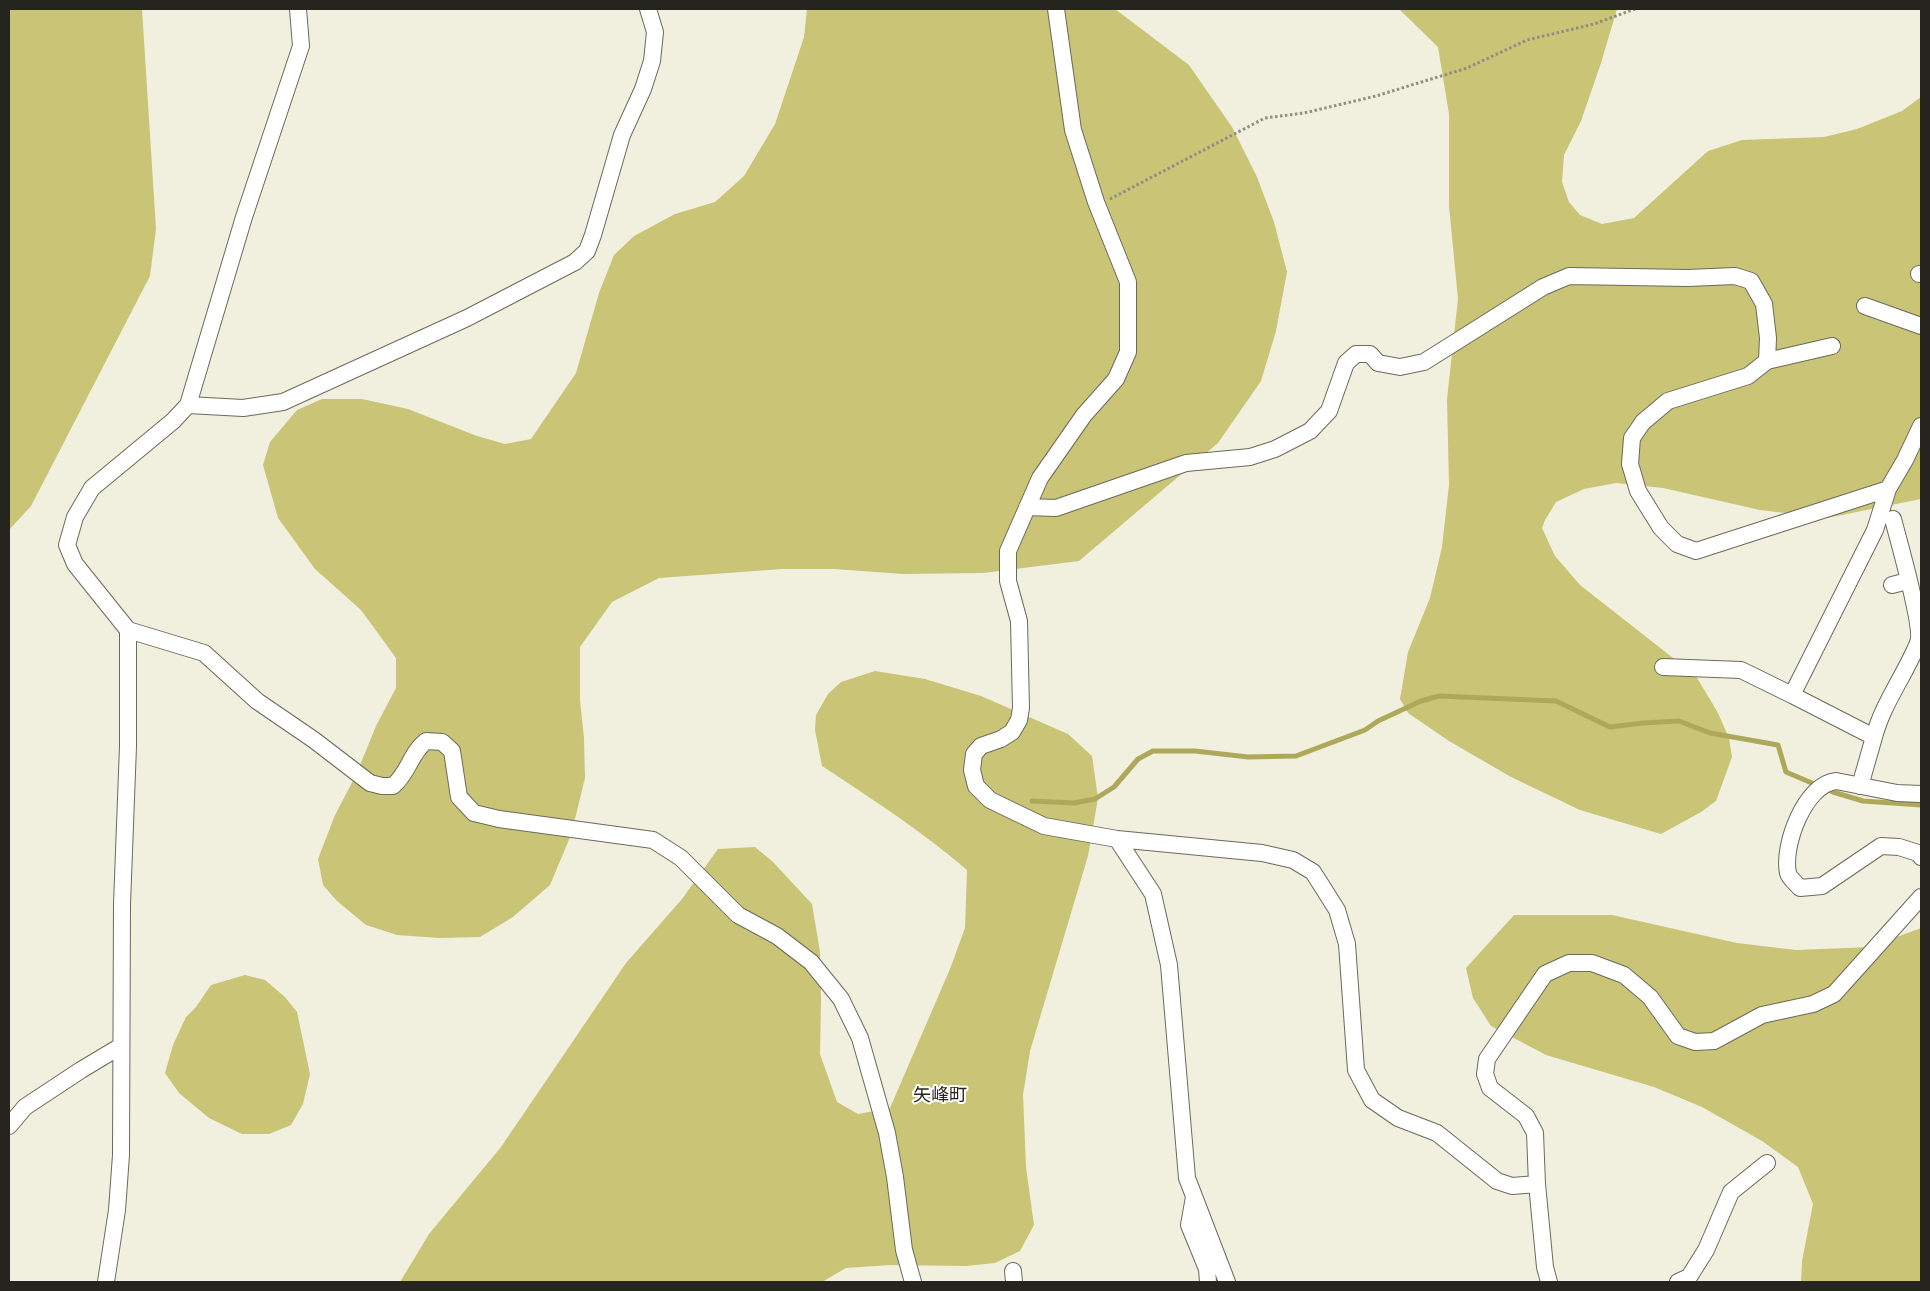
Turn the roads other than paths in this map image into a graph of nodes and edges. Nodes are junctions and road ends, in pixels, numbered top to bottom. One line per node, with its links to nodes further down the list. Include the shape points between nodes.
1 (298, 9): 8 (street, via 301,46 244,217)
2 (648, 9): 8 (street, via 655,32 652,61 643,90 622,135 593,235 587,250 575,262 467,318 283,402 243,408)
3 (1056, 9): 11 (street, via 1073,130 1096,202 1128,282 1128,352 1116,379 1084,415 1040,478)
4 (1866, 306): 5 (street)
5 (1921, 326)
6 (1832, 346): 7 (street)
7 (1767, 361): 10 (street, via 1748,376 1668,400 1643,422 1632,438 1630,464 1638,491 1661,528 1677,544 1696,551); 11 (street, via 1764,304 1751,281 1735,276 1569,276 1543,287 1424,362 1400,367 1378,363 1370,354 1356,354 1346,364 1329,411 1310,431 1274,449 1250,457 1186,463 1056,508)
8 (188, 405): 15 (street, via 92,488 75,517 67,545 75,564)
9 (1921, 426): 10 (street)
10 (1888, 489): 17 (street, via 1875,530)
11 (1027, 507): 21 (street, via 1008,550 1008,581 1018,621 1019,720 1012,732 981,746 974,754 972,770 976,786 990,800 1044,826)
12 (1892, 519): 13 (street)
13 (1908, 581): 14 (street); 18 (street, via 1919,641 1878,720)
14 (1892, 585)
15 (128, 630): 24 (street); 30 (street, via 204,653 257,700 370,783 393,786 403,778 416,750 426,741 442,742 452,750 459,797 474,813 653,840 681,858 738,915 777,936 811,962 840,999 860,1038 887,1133 904,1250)
16 (1663, 667): 17 (street, via 1741,670)
17 (1792, 695): 18 (street)
18 (1874, 737): 19 (street)
19 (1860, 786): 20 (street); 22 (street, via 1829,782 1814,795 1796,820 1786,856 1788,875 1800,888 1822,886 1881,846 1899,847)
20 (1921, 794)
21 (1117, 840): 27 (street, via 1262,853 1293,860 1312,872 1337,910 1347,944 1356,1070 1372,1100 1398,1118 1437,1132 1497,1182 1512,1186); 28 (street, via 1153,894 1169,965 1187,1178)
22 (1921, 857)
23 (1921, 896): 27 (street, via 1834,994 1813,1004 1762,1015 1714,1041 1695,1042 1678,1036 1650,997 1624,975 1592,963 1569,963 1545,974 1487,1059 1485,1074 1490,1088 1526,1116 1535,1133)
24 (121, 1046): 25 (street, via 25,1107); 29 (street, via 121,1156)
25 (9, 1126)
26 (1768, 1164): 34 (street, via 1730,1192 1706,1250 1688,1277)
27 (1536, 1184): 33 (street)
28 (1194, 1197): 31 (street, via 1189,1225 1207,1269); 32 (street)
29 (106, 1282)
30 (913, 1282)
31 (1208, 1282)
32 (1228, 1282)
33 (1549, 1282)
34 (1678, 1282)

